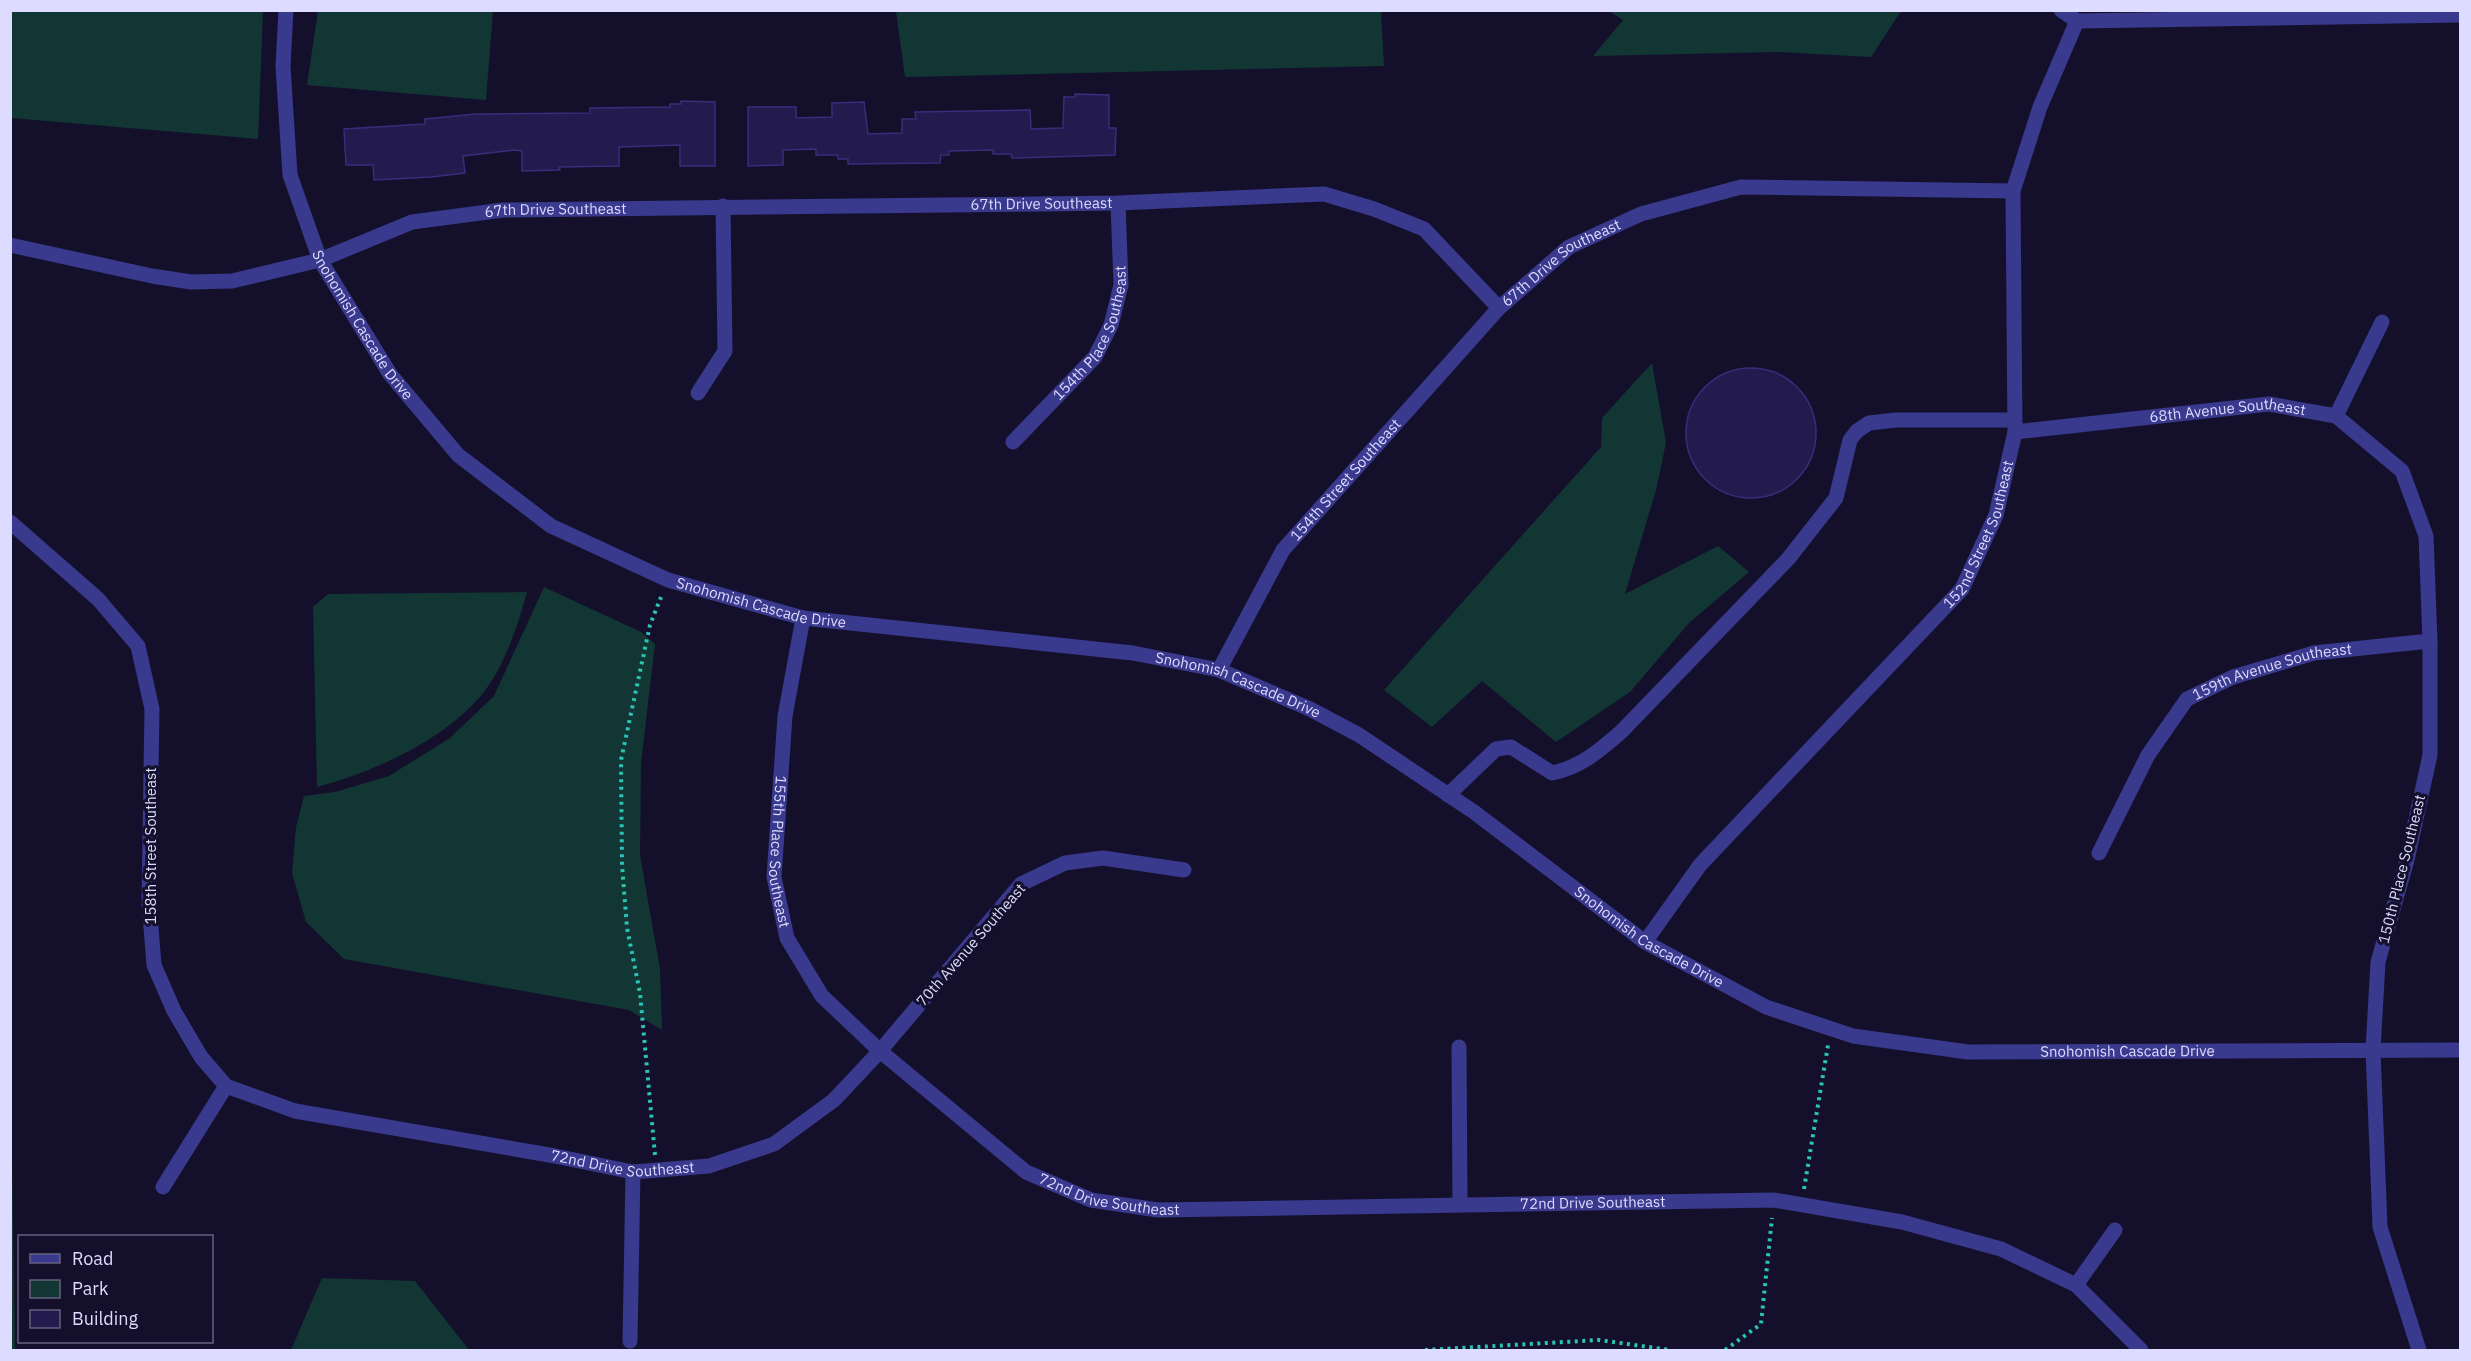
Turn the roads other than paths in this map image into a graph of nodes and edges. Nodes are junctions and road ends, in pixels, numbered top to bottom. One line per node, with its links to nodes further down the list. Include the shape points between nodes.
1 (286, 10): 9 (street, Snohomish Cascade Drive, via 284,66 290,175)
2 (2061, 10): 4 (street)
3 (2460, 15): 4 (street)
4 (2077, 21): 5 (street, 152nd Street Southeast, via 2040,107)
5 (2013, 191): 10 (street, 67th Drive Southeast, via 1741,187 1641,214 1569,247); 14 (street, 152nd Street Southeast)
6 (1118, 203): 7 (street, 67th Drive Southeast); 10 (street, 67th Drive Southeast, via 1324,194 1424,230); 15 (street, 154th Place Southeast, via 1121,285 1111,325 1095,357)
7 (723, 206): 9 (street, 67th Drive Southeast, via 503,210 412,222); 12 (street, via 725,351)
8 (10, 245): 9 (street, 67th Drive Southeast, via 191,282 232,281)
9 (320, 260): 17 (street, Snohomish Cascade Drive, via 390,374 458,455 551,526 668,580)
10 (1498, 308): 19 (street, 154th Street Southeast, via 1283,550)
11 (2382, 322): 13 (street)
12 (698, 393)
13 (2336, 416): 14 (street, 68th Avenue Southeast, via 2269,404); 18 (street, 150th Place Southeast, via 2402,471 2426,536)
14 (2014, 426): 20 (street, 68th Avenue Southeast, via 1896,420 1869,423 1850,440 1836,498 1788,560 1621,732 1593,756 1569,770 1552,773 1511,747 1496,749); 23 (street, 152nd Street Southeast, via 1996,515 1962,589 1700,865)
15 (1013, 442)
16 (10, 522): 28 (street, 158th Street Southeast, via 98,599 138,646 152,710 149,902 154,965 174,1011 201,1057)
17 (803, 618): 19 (street, Snohomish Cascade Drive, via 1133,653); 27 (street, 155th Place Southeast, via 785,716 774,877 787,938 822,996)
18 (2430, 641): 21 (street, 159th Avenue Southeast, via 2314,653 2233,677 2187,699 2148,755); 25 (street, 150th Place Southeast, via 2430,755 2407,860 2378,963)
19 (1219, 670): 20 (street, Snohomish Cascade Drive, via 1359,735)
20 (1448, 795): 23 (street, Snohomish Cascade Drive)
21 (2099, 854)
22 (1184, 870): 27 (street, 70th Avenue Southeast, via 1103,858 1065,863 1021,884)
23 (1645, 942): 25 (street, Snohomish Cascade Drive, via 1766,1007 1853,1036 1968,1052)
24 (1459, 1047): 31 (street)
25 (2373, 1050): 26 (street, Snohomish Cascade Drive); 36 (street, 150th Place Southeast, via 2380,1227)
26 (2460, 1050)
27 (880, 1051): 29 (street, 72nd Drive Southeast, via 834,1100 774,1144 709,1166); 31 (street, 72nd Drive Southeast, via 1026,1172 1091,1200 1158,1210)
28 (226, 1086): 29 (street, 72nd Drive Southeast, via 295,1111); 30 (street)
29 (633, 1172): 34 (street)
30 (163, 1187)
31 (1460, 1205): 33 (street, 72nd Drive Southeast, via 1774,1200 1902,1222 2001,1249)
32 (2115, 1230): 33 (street)
33 (2076, 1285): 35 (street, 72nd Drive Southeast)
34 (630, 1341)
35 (2141, 1350)
36 (2419, 1350)

